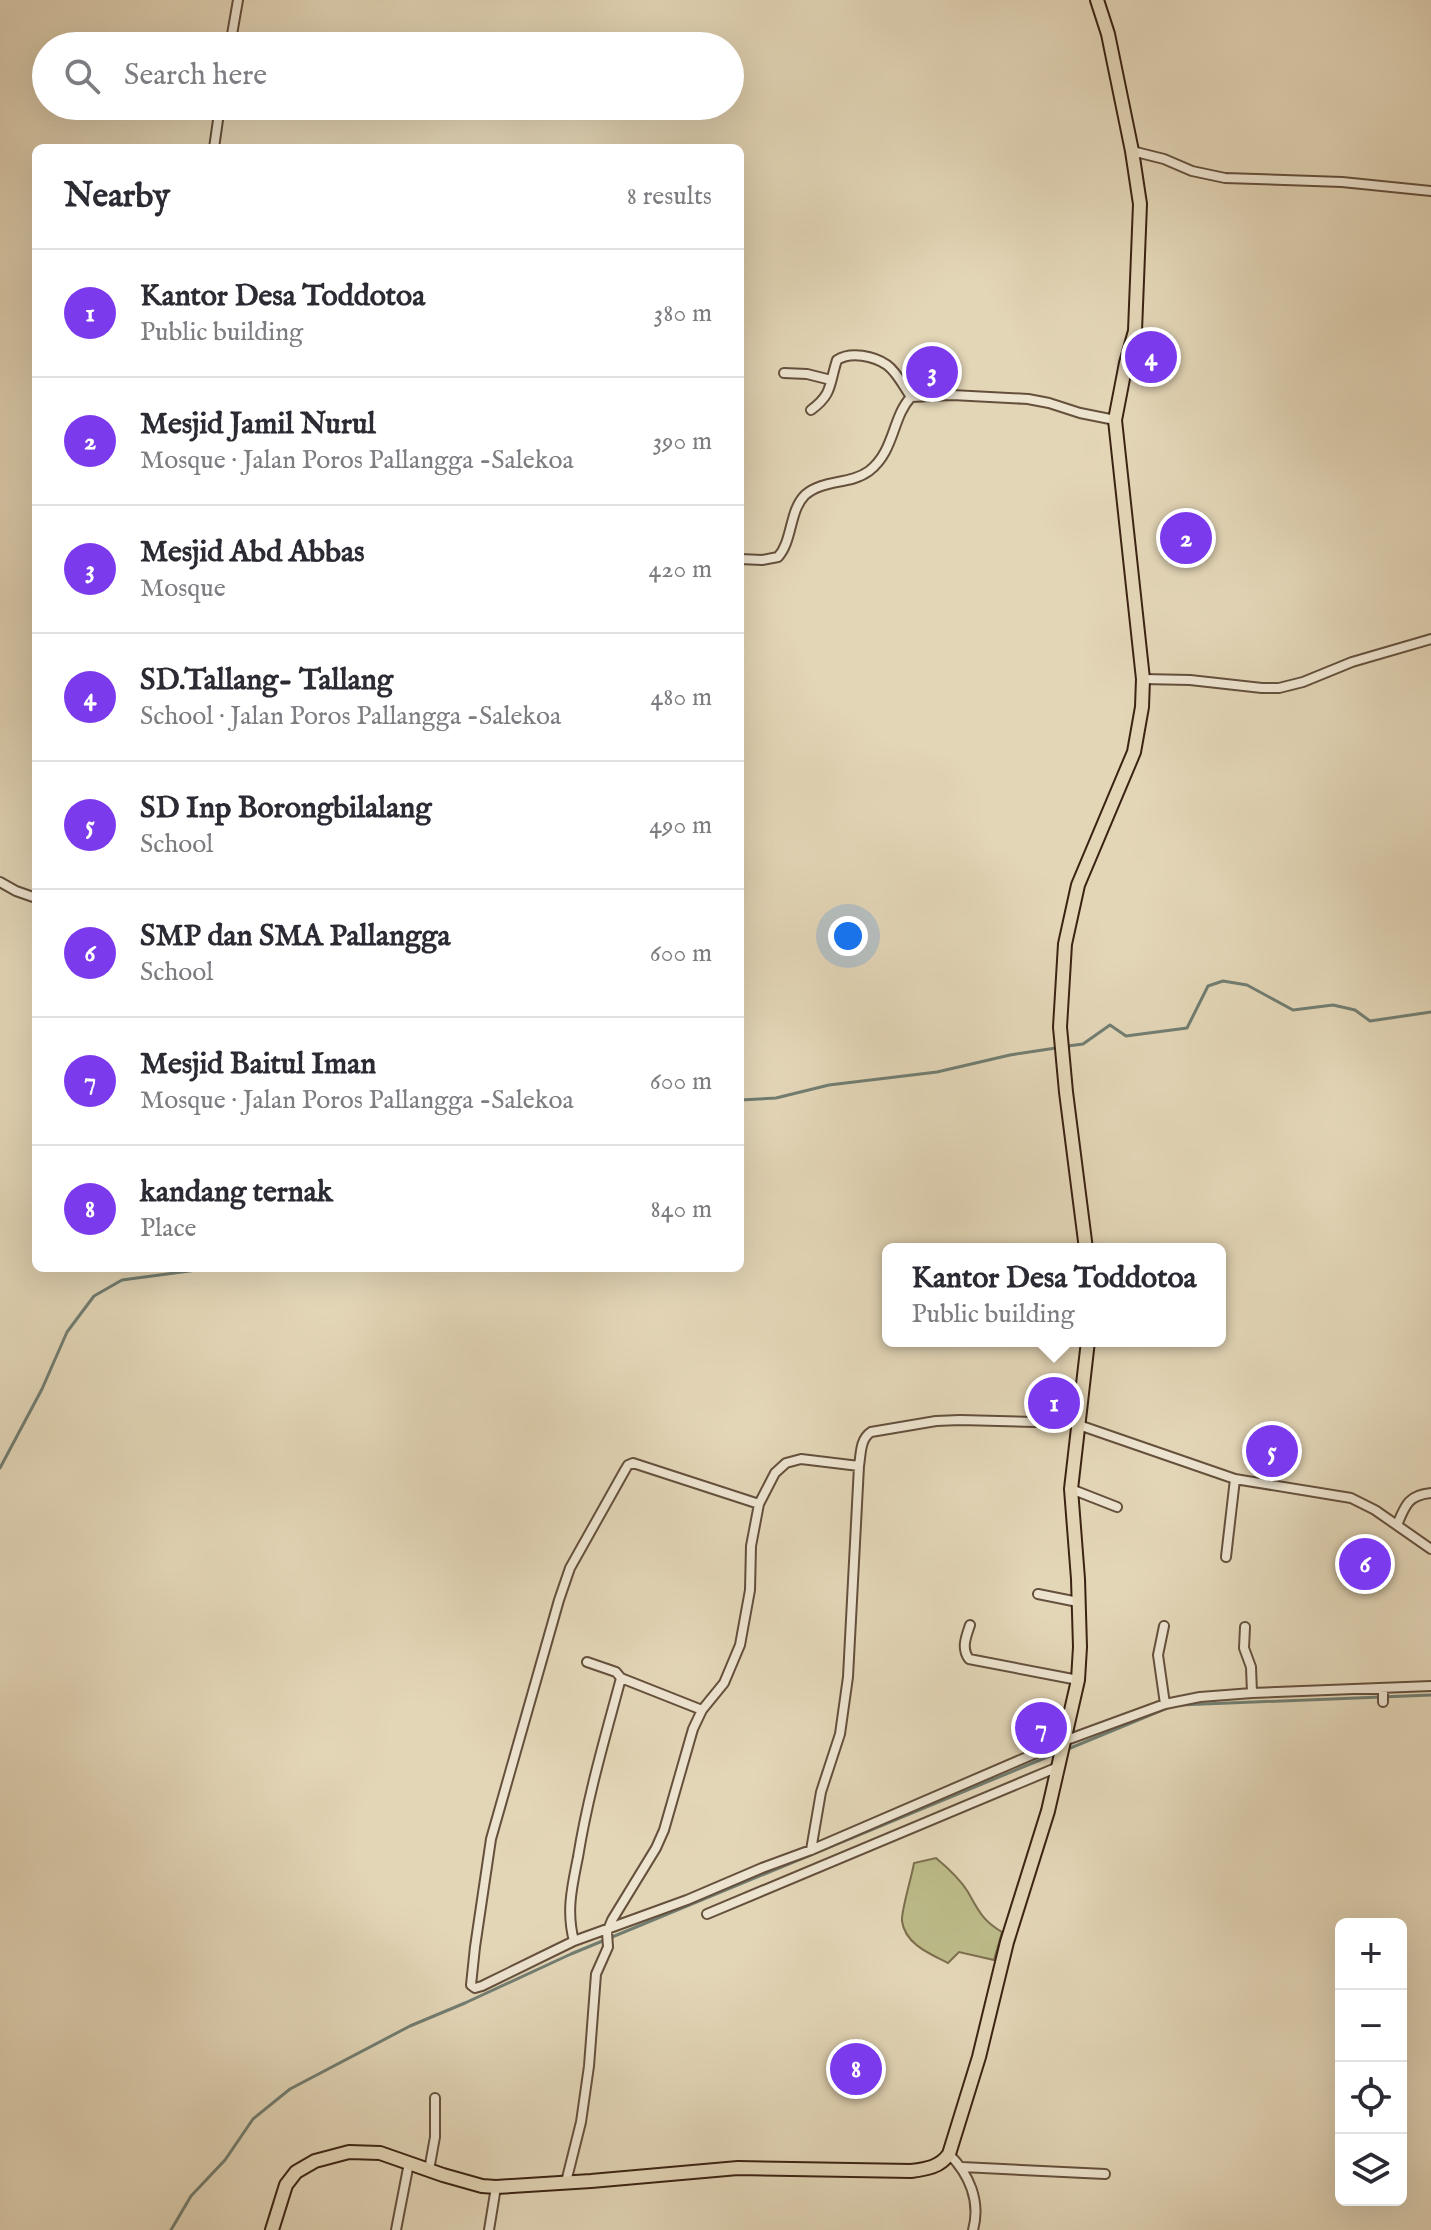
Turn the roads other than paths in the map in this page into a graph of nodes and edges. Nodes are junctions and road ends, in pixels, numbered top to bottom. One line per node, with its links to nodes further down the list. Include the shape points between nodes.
1 (238, 0): 3 (street)
2 (1097, 0): 6 (main road)
3 (232, 32)
4 (218, 120): 5 (street)
5 (215, 144)
6 (1132, 151): 7 (street, via 1225,178); 12 (main road, via 1140,204 1135,331)
7 (1431, 191)
8 (784, 373): 9 (street)
9 (831, 380): 10 (street, via 840,357 867,357 887,365); 11 (street, via 825,400)
10 (911, 397): 12 (street, via 1028,399); 13 (street, via 887,450 869,471 806,495 778,557)
11 (811, 410)
12 (1115, 420): 15 (main road)
13 (744, 559)
14 (1431, 639): 15 (street, via 1279,688)
15 (1143, 679): 18 (main road, via 1134,752 1078,885 1065,944 1061,1047)
16 (0, 882): 17 (street)
17 (32, 897)
18 (1085, 1243)
19 (1087, 1347): 20 (main road)
20 (1078, 1425): 21 (street, via 995,1419 881,1429 864,1438); 22 (street); 23 (main road)
21 (859, 1466): 25 (street, via 791,1461 775,1473); 43 (street, via 848,1677 840,1734 821,1792)
22 (1235, 1479): 27 (street, via 1344,1495); 29 (street)
23 (1071, 1489): 26 (street); 31 (main road)
24 (1431, 1493): 27 (street, via 1412,1499)
25 (759, 1504): 41 (street, via 740,1645 724,1683); 46 (street, via 628,1465 563,1584 491,1839 471,1985 482,1986)
26 (1117, 1507)
27 (1397, 1525): 28 (street)
28 (1431, 1549)
29 (1226, 1557)
30 (1038, 1594): 31 (street)
31 (1078, 1602): 37 (main road)
32 (970, 1625): 37 (street, via 964,1645 969,1659)
33 (1164, 1626): 40 (street, via 1158,1655)
34 (1245, 1627): 39 (street)
35 (587, 1662): 36 (street)
36 (621, 1678): 41 (street); 46 (street, via 582,1828 569,1912)
37 (1078, 1680): 42 (main road)
38 (1431, 1686): 39 (street, via 1383,1695)
39 (1252, 1693): 40 (street)
40 (1165, 1704): 42 (street)
41 (702, 1710): 45 (street, via 664,1830)
42 (1062, 1753): 43 (street); 44 (street); 48 (main road)
43 (811, 1850): 45 (street)
44 (707, 1914)
45 (608, 1936): 46 (street); 53 (street, via 596,1974 581,2122)
46 (574, 1941)
47 (435, 2098): 51 (street)
48 (949, 2154): 50 (street); 53 (main road, via 940,2164 911,2171 738,2168)
49 (409, 2163): 51 (main road); 55 (main road, via 380,2153 355,2152 315,2161 290,2179); 56 (street)
50 (962, 2167): 52 (street); 58 (street, via 976,2210)
51 (429, 2170): 54 (main road)
52 (1105, 2174)
53 (566, 2182): 54 (main road)
54 (496, 2187): 57 (street)
55 (272, 2230)
56 (396, 2230)
57 (489, 2230)
58 (973, 2230)

